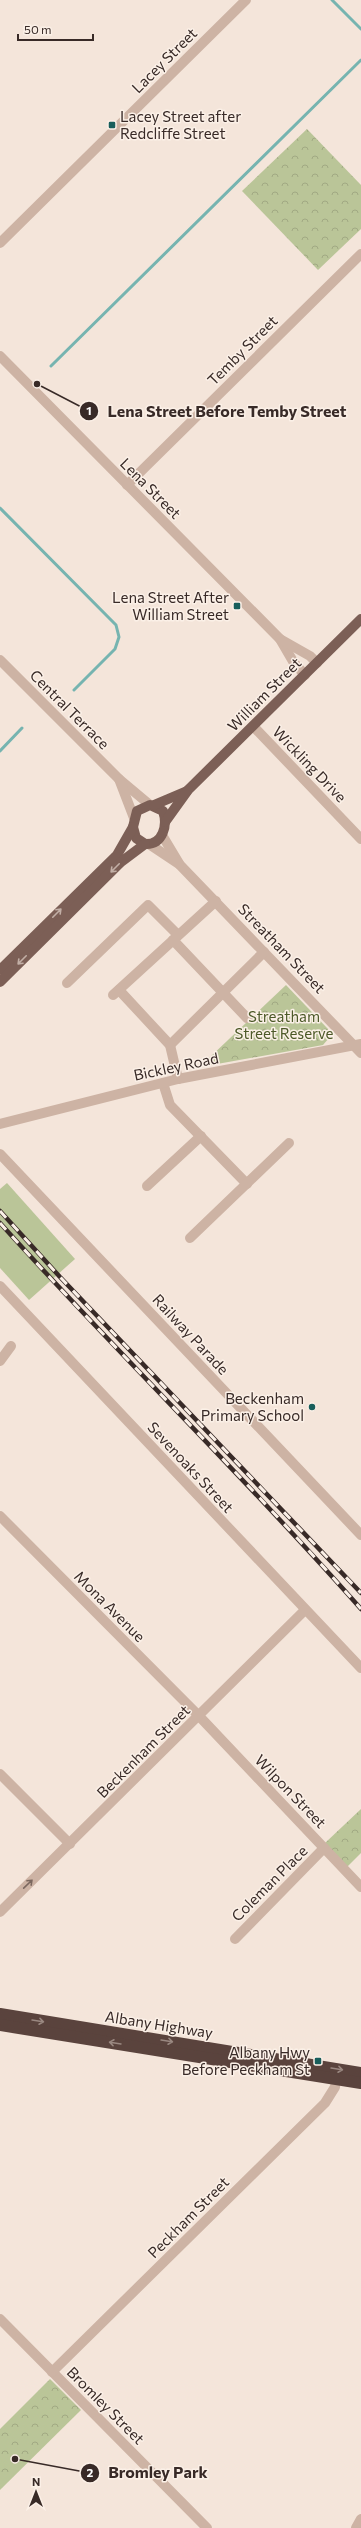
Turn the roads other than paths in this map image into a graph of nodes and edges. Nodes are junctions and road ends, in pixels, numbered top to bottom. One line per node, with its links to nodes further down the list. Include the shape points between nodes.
1 (246, 0): 2 (street, Lacey Street)
2 (1, 240)
3 (361, 254): 5 (street, Temby Street)
4 (0, 356): 5 (street, Lena Street)
5 (127, 485): 7 (street, Lena Street)
6 (361, 619): 9 (main road, William Street)
7 (280, 639): 9 (street, Lena Street, via 310,656); 10 (street, Lena Street, via 294,663)
8 (0, 660): 12 (street, Central Terrace)
9 (317, 663): 10 (main road, William Street)
10 (305, 675): 11 (main road, William Street)
11 (253, 726): 13 (main road, William Street); 18 (street, Wickling Drive)
12 (119, 779): 14 (street, Central Terrace); 15 (street, Central Terrace)
13 (188, 790): 14 (main road, William Street); 16 (main road, William Street)
14 (152, 805): 15 (main road, William Street, via 138,811); 16 (main road, via 163,811)
15 (134, 822): 19 (main road, via 136,838); 24 (main road, William Street, one-way to 15, via 117,855)
16 (165, 822): 17 (main road, William Street)
17 (162, 835): 19 (main road, via 155,842); 20 (street, Streatham Street)
18 (361, 839)
19 (147, 844): 20 (street, Streatham Street); 25 (main road, one-way to 25, via 121,862)
20 (180, 865): 21 (street, Streatham Street)
21 (216, 900): 22 (street); 23 (street, Streatham Street)
22 (176, 938): 26 (street, via 148,905); 27 (street); 29 (street, via 116,992)
23 (264, 952): 27 (street); 30 (street, Streatham Street)
24 (0, 970)
25 (0, 982)
26 (67, 983)
27 (224, 994): 28 (street); 29 (street)
28 (247, 1018)
29 (170, 1045): 31 (street)
30 (359, 1048): 31 (street, Bickley Road)
31 (178, 1079): 32 (street, Bickley Road)
32 (163, 1083): 33 (street, Bickley Road); 34 (street, via 170,1105)
33 (0, 1124)
34 (201, 1136): 37 (street); 38 (street)
35 (289, 1142): 37 (street)
36 (0, 1154): 44 (street, Railway Parade)
37 (247, 1184): 39 (street)
38 (147, 1186)
39 (190, 1238)
40 (0, 1286): 45 (street, Sevenoaks Street)
41 (11, 1346): 42 (street)
42 (0, 1361)
43 (0, 1516): 47 (street, Mona Avenue)
44 (361, 1535)
45 (306, 1610): 46 (street, Sevenoaks Street); 47 (street, Beckenham Street)
46 (361, 1668)
47 (199, 1716): 49 (street, Beckenham Street); 50 (street, Wilpon Street)
48 (0, 1774): 49 (street)
49 (70, 1844): 52 (street, Beckenham Street, one-way to 49)
50 (324, 1848): 51 (street, Wilpon Street); 53 (street, Coleman Place)
51 (361, 1887)
52 (0, 1912)
53 (235, 1939)
54 (0, 2014): 56 (highway, Albany Highway, one-way to 56)
55 (0, 2025): 57 (highway, Albany Highway, one-way to 55)
56 (361, 2073)
57 (336, 2078): 58 (highway, Albany Highway); 60 (street, Peckham Street, via 335,2087 325,2103)
58 (361, 2083)
59 (0, 2319): 60 (street, Bromley Street)
60 (52, 2372): 62 (street, Bromley Street)
61 (361, 2519): 63 (street)
62 (207, 2528)
63 (356, 2528)

